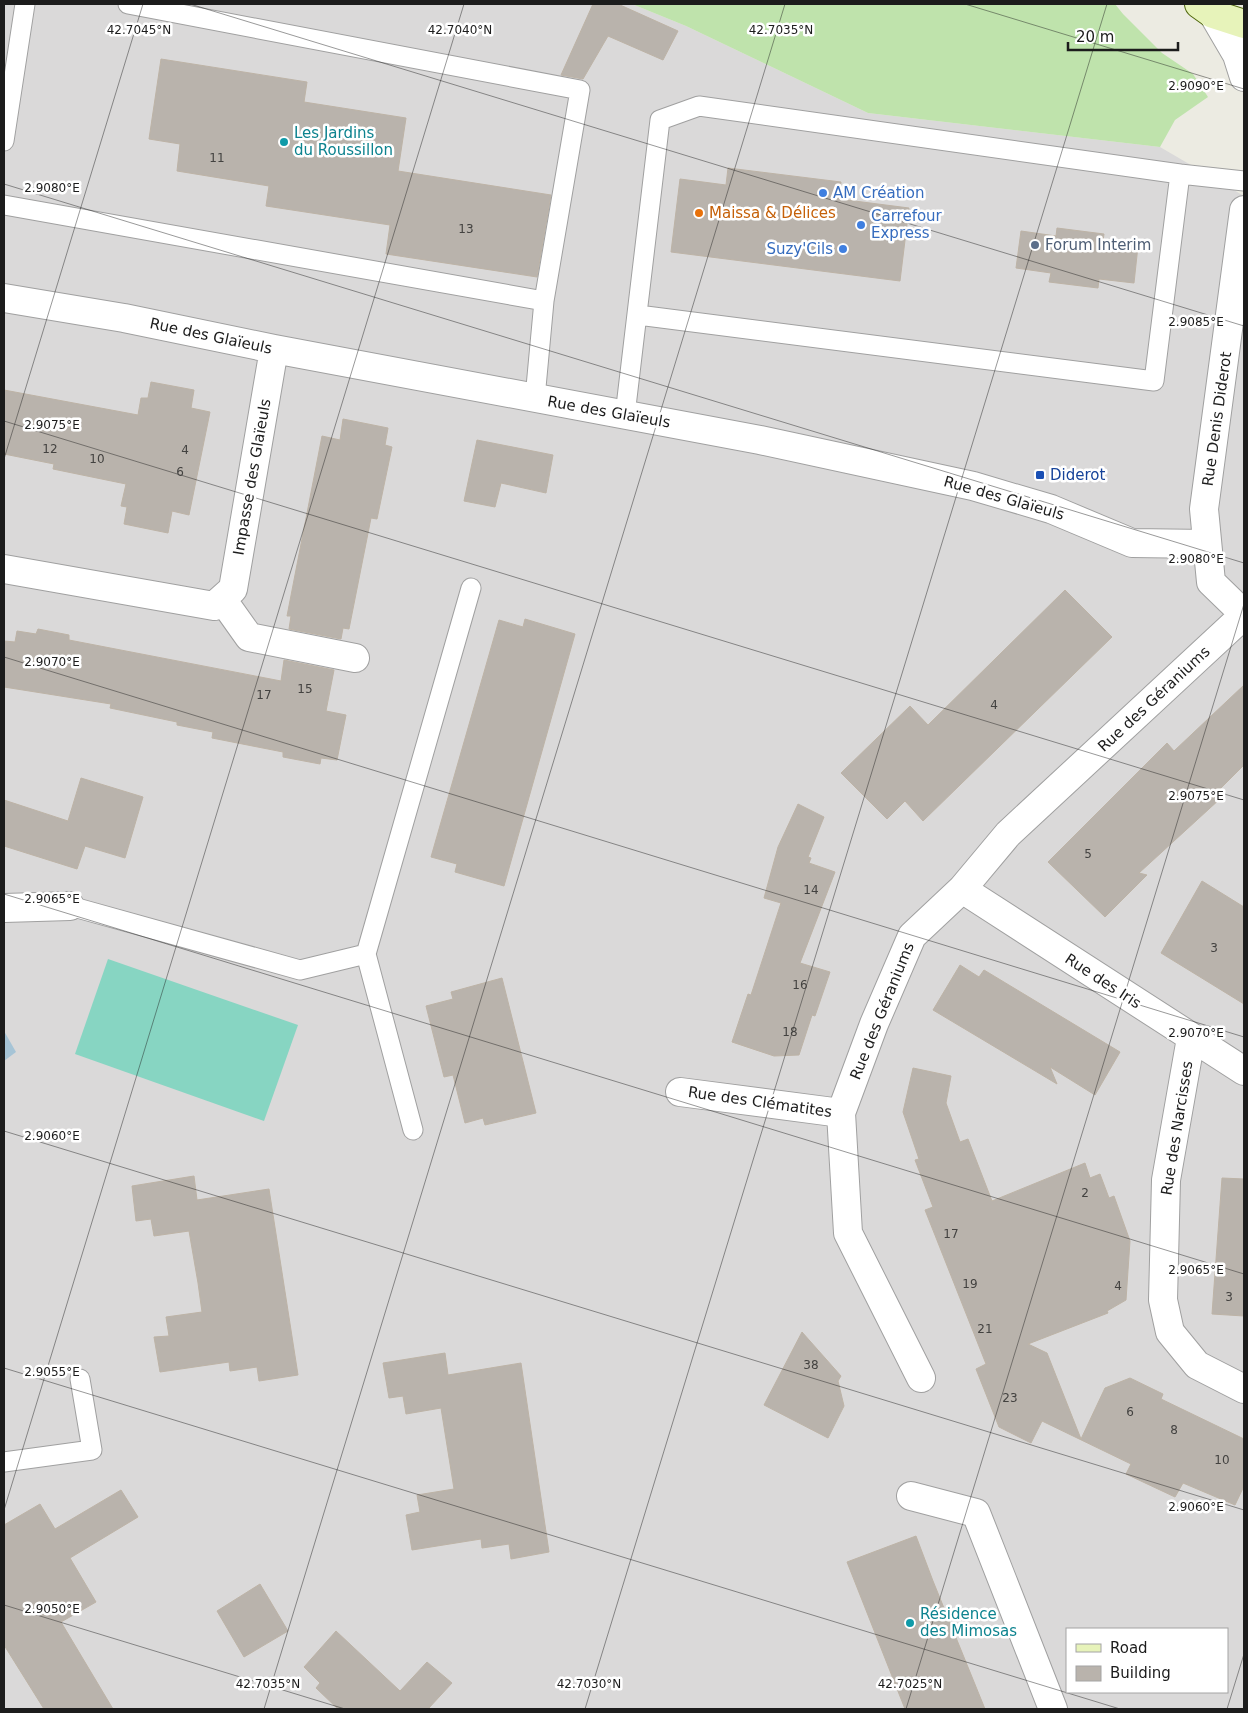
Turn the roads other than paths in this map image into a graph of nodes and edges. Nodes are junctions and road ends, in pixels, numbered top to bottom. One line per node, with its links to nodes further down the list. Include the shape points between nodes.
1 (25, 4): 6 (lane)
2 (128, 4): 12 (lane, via 580,90)
3 (1206, 9): 4 (main road); 5 (street, via 1237,55)
4 (1244, 24)
5 (1244, 77)
6 (4, 141)
7 (1180, 174): 8 (lane); 13 (lane, via 699,106 660,120); 13 (lane, via 1154,380)
8 (1244, 181)
9 (4, 205): 12 (lane)
10 (1244, 210): 17 (street, Rue Denis Diderot, via 1204,509)
11 (4, 298): 14 (street, Rue des Glaïeuls, via 124,318)
12 (544, 301): 15 (lane)
13 (638, 315): 16 (lane)
14 (274, 349): 15 (street, Rue des Glaïeuls); 20 (street, Impasse des Glaïeuls, via 233,589)
15 (535, 398): 16 (street, Rue des Glaïeuls)
16 (625, 415): 17 (street, Rue des Glaïeuls, via 973,486 1051,509 1132,543)
17 (1207, 544): 21 (street, Rue Denis Diderot, via 1211,582)
18 (4, 569): 20 (street, via 214,606)
19 (471, 588): 26 (lane)
20 (222, 600): 22 (street, via 249,637)
21 (1244, 614): 23 (street, Rue des Géraniums, via 1008,834)
22 (355, 658)
23 (962, 889): 27 (street, Rue des Iris); 30 (street, Rue des Géraniums, via 912,936)
24 (70, 906): 25 (street); 26 (lane, via 300,970)
25 (4, 908)
26 (366, 954): 31 (lane)
27 (1190, 1038): 28 (street, Rue des Iris); 34 (street, Rue des Narcisses, via 1166,1180 1163,1300 1170,1332 1197,1365)
28 (1244, 1071)
29 (680, 1092): 30 (street, Rue des Clématites)
30 (840, 1113): 32 (street, Rue des Géraniums, via 848,1233)
31 (413, 1130)
32 (921, 1378)
33 (80, 1379): 35 (lane, via 92,1450)
34 (1244, 1389)
35 (4, 1462)
36 (911, 1496): 37 (street, via 976,1513)
37 (1053, 1709)

